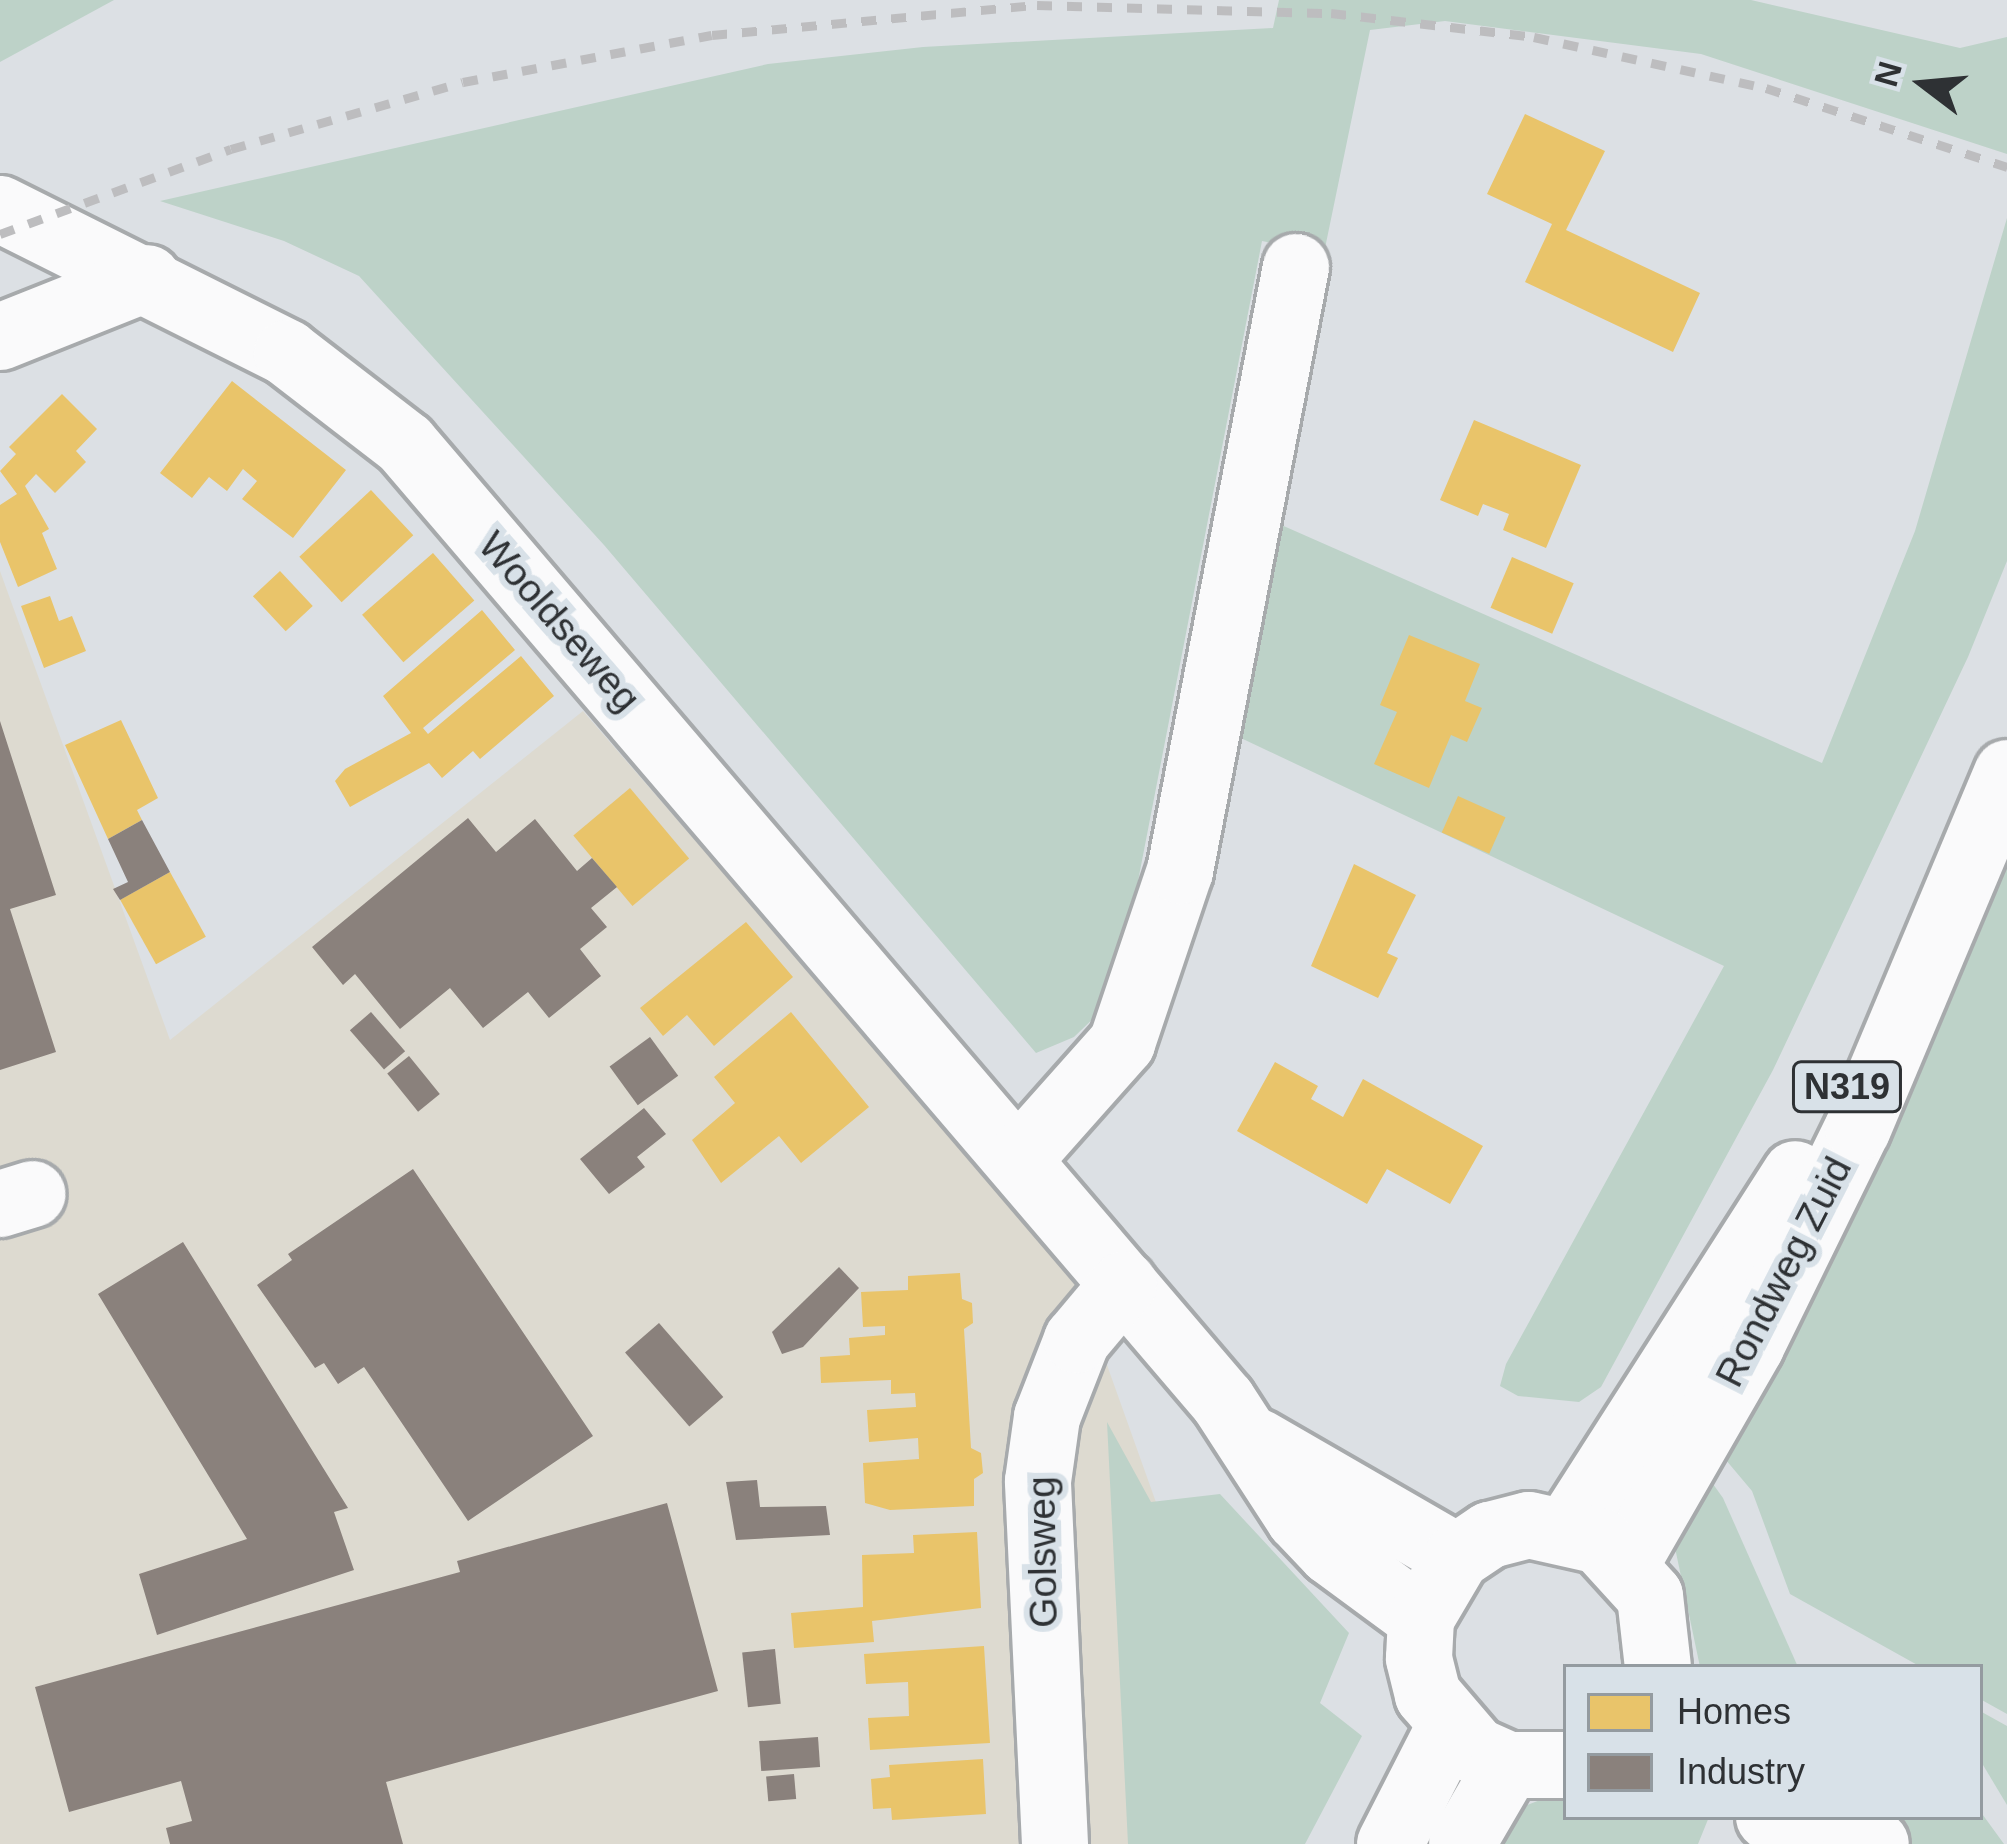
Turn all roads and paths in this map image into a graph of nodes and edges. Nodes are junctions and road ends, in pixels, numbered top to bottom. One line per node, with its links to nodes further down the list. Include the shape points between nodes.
1 (0, 209): 3 (street, Wooldseweg)
2 (1296, 267): 7 (street, via 1180,871 1121,1043)
3 (148, 278): 4 (street); 7 (street, Wooldseweg, via 287,353 405,444)
4 (0, 337)
5 (2007, 773): 6 (street, Rondweg Zuid / N319)
6 (1981, 842): 10 (street, Rondweg Zuid / N319, via 1832,1114); 12 (street, Rondweg Zuid / N319, via 1848,1148 1750,1346)
7 (1020, 1158): 8 (street, Wooldseweg)
8 (1124, 1284): 9 (street, Wooldseweg); 19 (street, Golsweg, via 1077,1340 1047,1417 1038,1481)
9 (1256, 1441): 11 (street, Wooldseweg); 13 (street, Wooldseweg, via 1299,1518 1330,1552)
10 (1568, 1528): 11 (street, via 1510,1530); 12 (street)
11 (1457, 1557): 13 (street)
12 (1628, 1562): 14 (street, via 1650,1596)
13 (1421, 1618): 15 (street, via 1428,1695)
14 (1658, 1664)
15 (1449, 1728): 16 (street); 20 (street)
16 (1537, 1765): 21 (street)
17 (1773, 1820): 22 (street)
18 (1849, 1820): 23 (street)
19 (1054, 1844)
20 (1390, 1844)
21 (1462, 1844)
22 (1805, 1844)
23 (1876, 1844)

